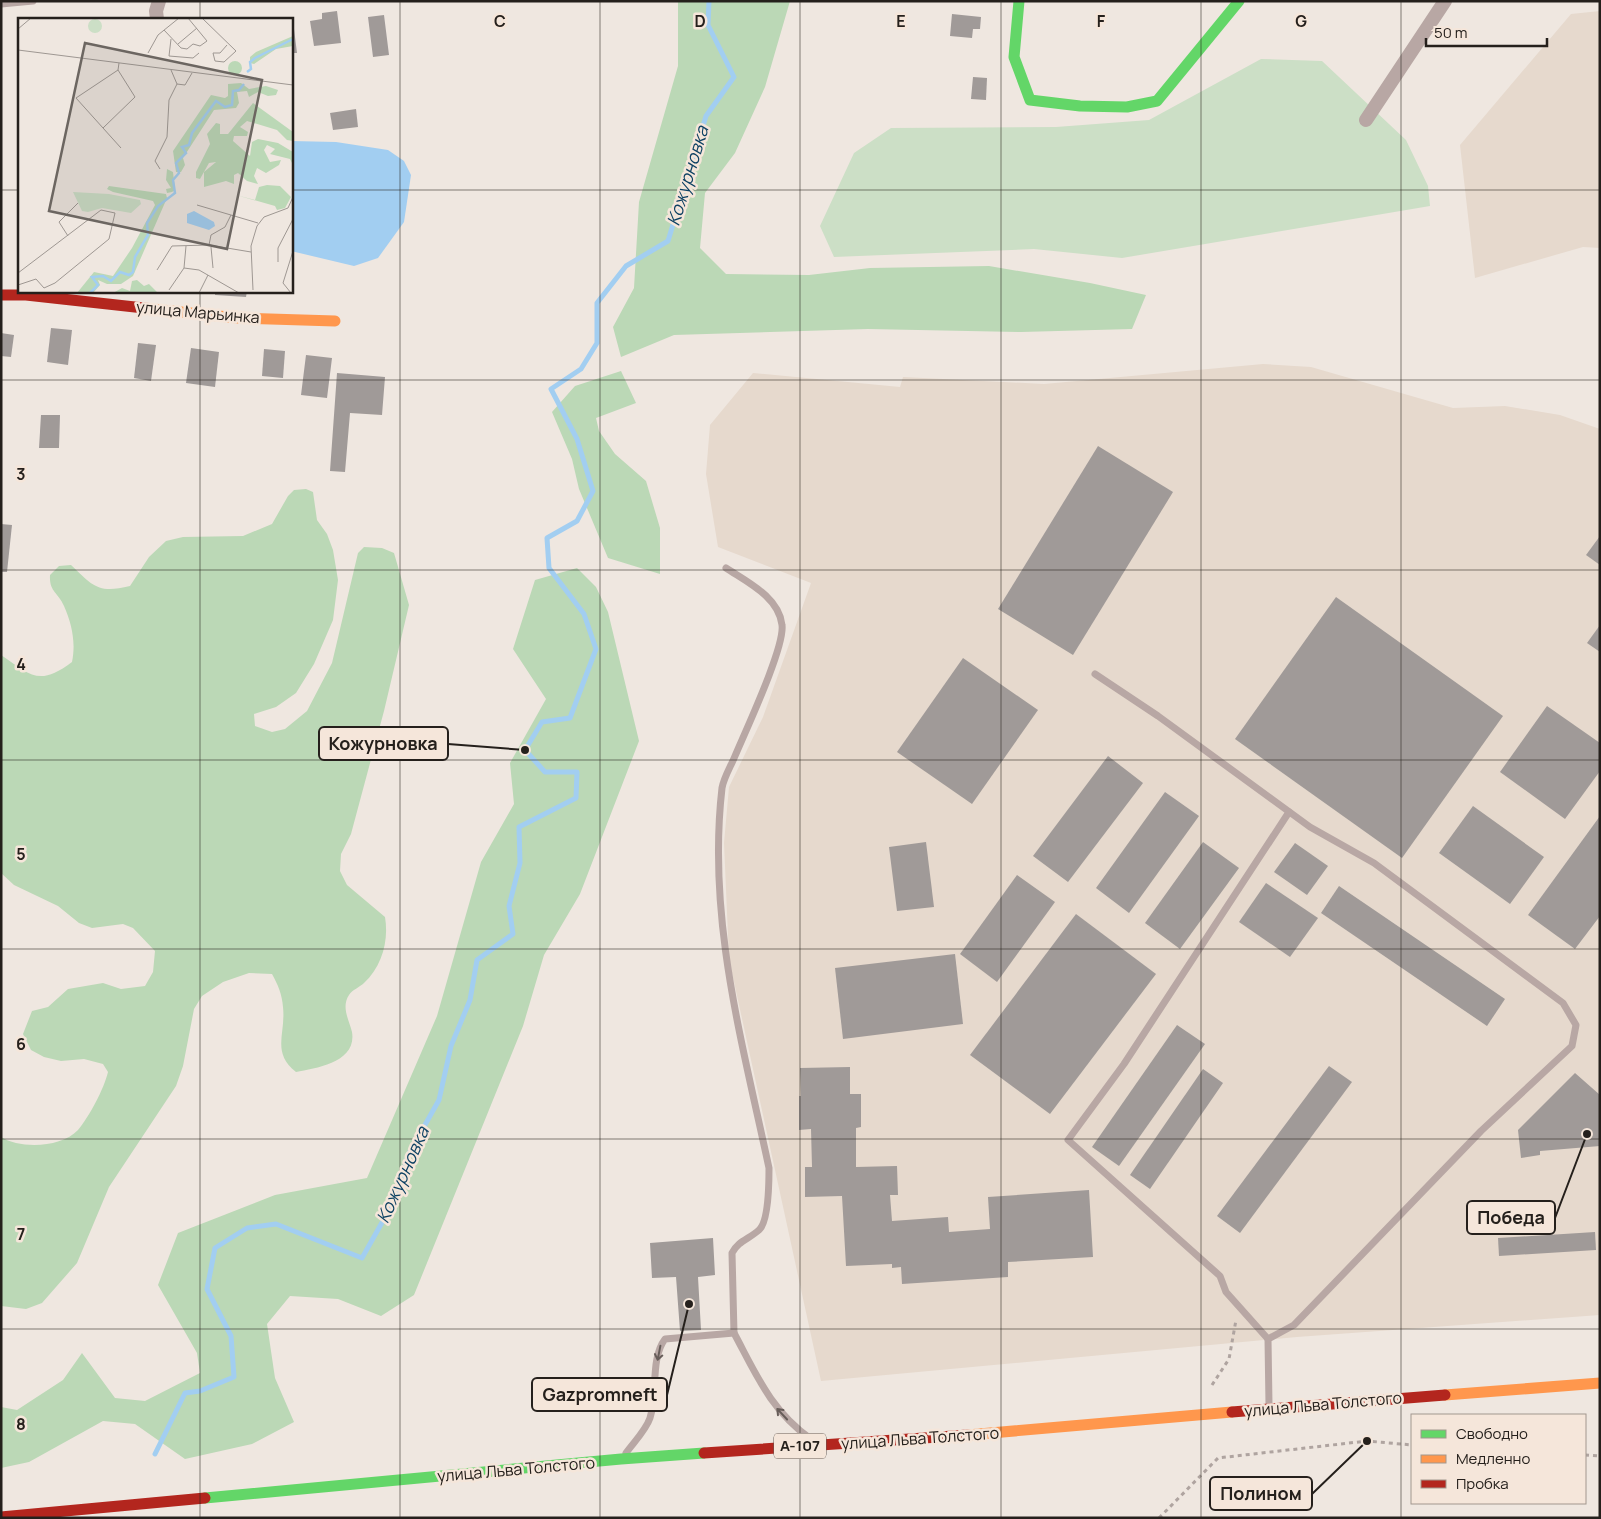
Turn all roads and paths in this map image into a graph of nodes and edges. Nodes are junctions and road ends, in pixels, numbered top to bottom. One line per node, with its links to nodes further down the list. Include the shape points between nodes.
1 (33, 1): 6 (lane)
2 (159, 1): 7 (street)
3 (1019, 1): 4 (main road, via 1014,57 1030,100 1127,107 1157,101)
4 (1239, 1)
5 (1445, 1): 8 (street)
6 (1, 4)
7 (157, 18)
8 (1366, 120)
9 (26, 293): 10 (main road, улица Марьинка); 11 (main road, улица Марьинка, via 238,318)
10 (1, 295)
11 (335, 320)
12 (726, 568): 16 (lane, via 768,598 778,611 783,627 777,652 723,785 718,853 719,909 725,960 769,1168 765,1219 760,1229 736,1246 732,1253)
13 (1095, 674): 14 (lane)
14 (1289, 812): 15 (lane, via 1124,1064 1068,1140 1220,1276 1226,1292); 17 (lane, via 1310,828 1374,863 1555,997 1563,1003 1576,1025 1572,1046 1481,1131 1294,1325)
15 (1239, 1306): 17 (lane); 19 (path, via 1230,1359)
16 (734, 1333): 21 (lane, one-way to 16, via 796,1429 778,1410); 25 (lane, one-way to 25, via 665,1339 658,1348 655,1398 650,1419)
17 (1268, 1339): 20 (lane)
18 (1600, 1383): 20 (main road, улица Льва Толстого / А-107)
19 (1212, 1386)
20 (1270, 1408): 21 (main road, улица Льва Толстого / А-107, via 1003,1433)
21 (820, 1445): 25 (main road, улица Льва Толстого / А-107)
22 (1411, 1445): 27 (path, via 1367,1441 1218,1458)
23 (1586, 1455): 24 (path)
24 (1600, 1456)
25 (621, 1459): 26 (main road, улица Льва Толстого / А-107)
26 (1, 1517)
27 (1159, 1518)

